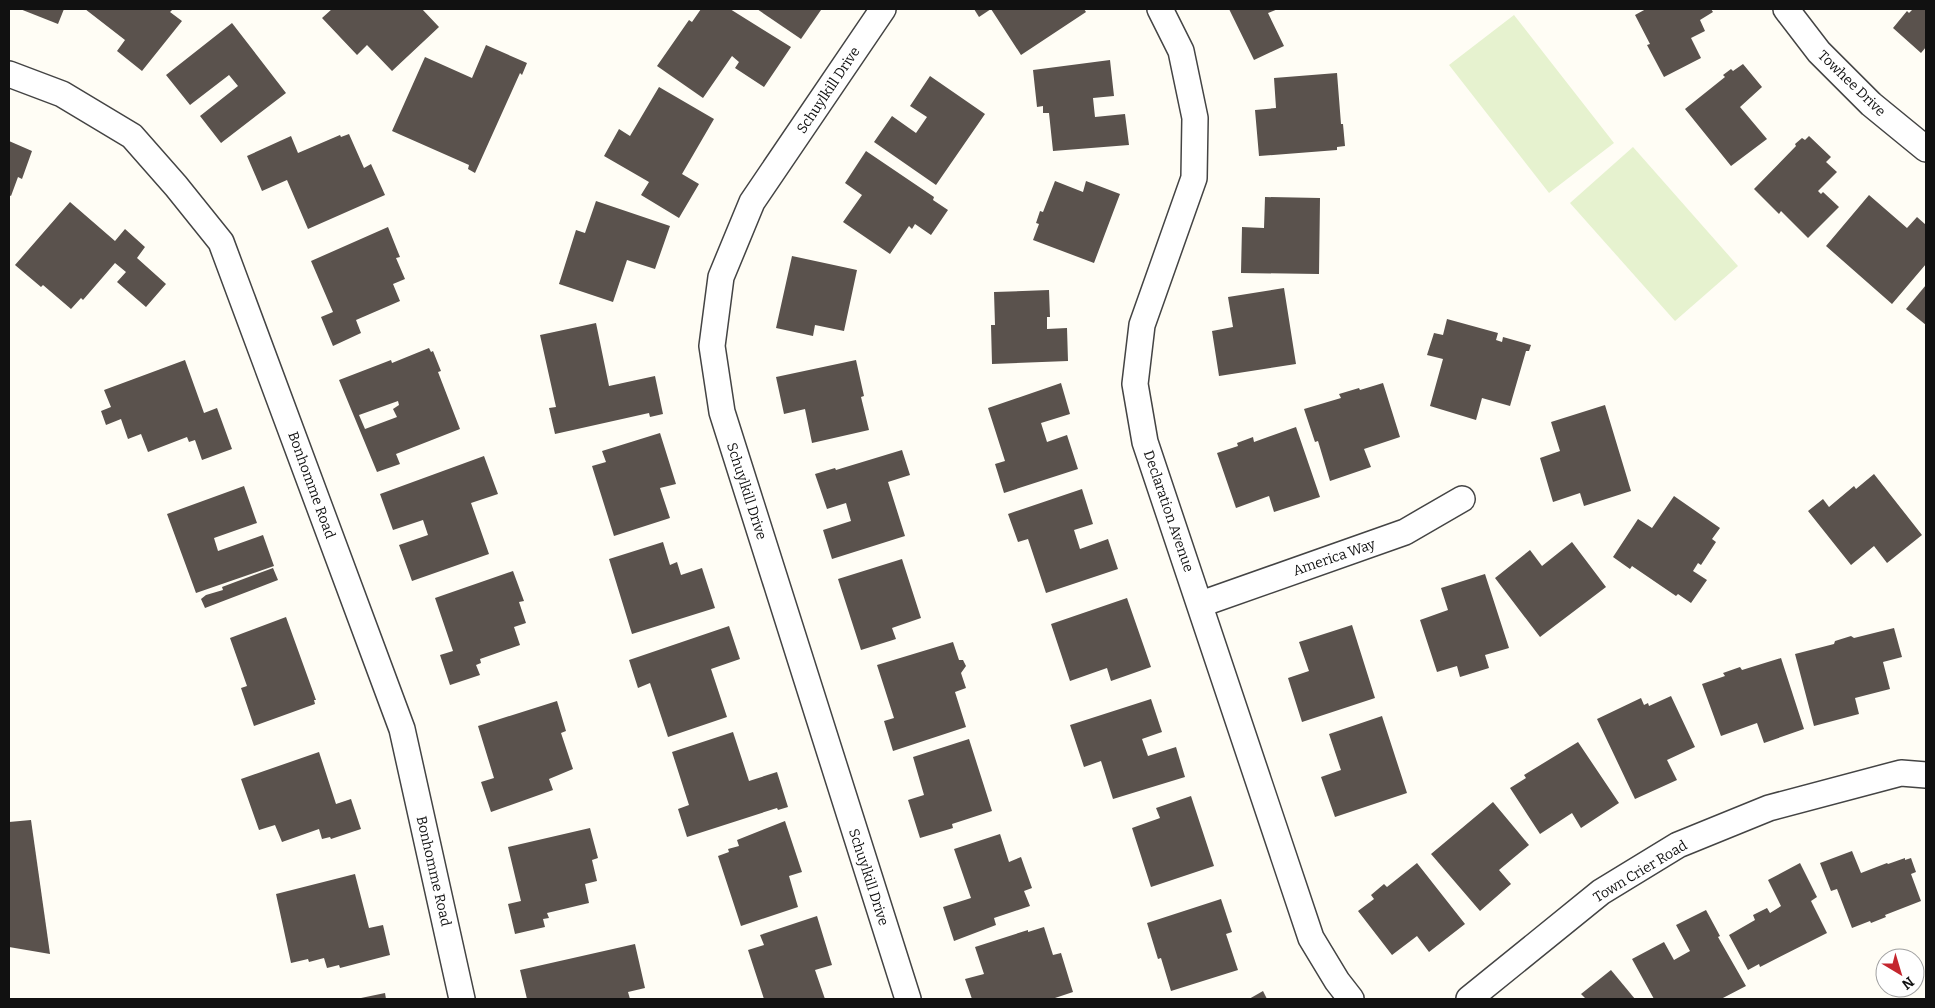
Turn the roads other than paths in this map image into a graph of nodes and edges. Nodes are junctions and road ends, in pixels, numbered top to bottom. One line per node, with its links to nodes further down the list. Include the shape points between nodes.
1 (883, 9): 10 (street, Schuylkill Drive, via 752,202 722,277 712,346 722,412)
2 (1160, 9): 7 (street, Declaration Avenue, via 1181,51 1195,118 1194,178 1142,325 1135,384 1146,442)
3 (1786, 9): 5 (street, Towhee Drive, via 1819,52 1864,98)
4 (9, 74): 9 (street, Bonhomme Road, via 62,94 132,136 221,242 402,729)
5 (1926, 149)
6 (1462, 499): 7 (street, America Way, via 1405,532)
7 (1200, 604): 11 (street, Declaration Avenue, via 1311,938)
8 (1926, 774): 12 (street, Town Crier Road, via 1900,773 1769,808 1678,846 1601,892)
9 (462, 999)
10 (908, 999)
11 (1351, 999)
12 (1469, 999)

